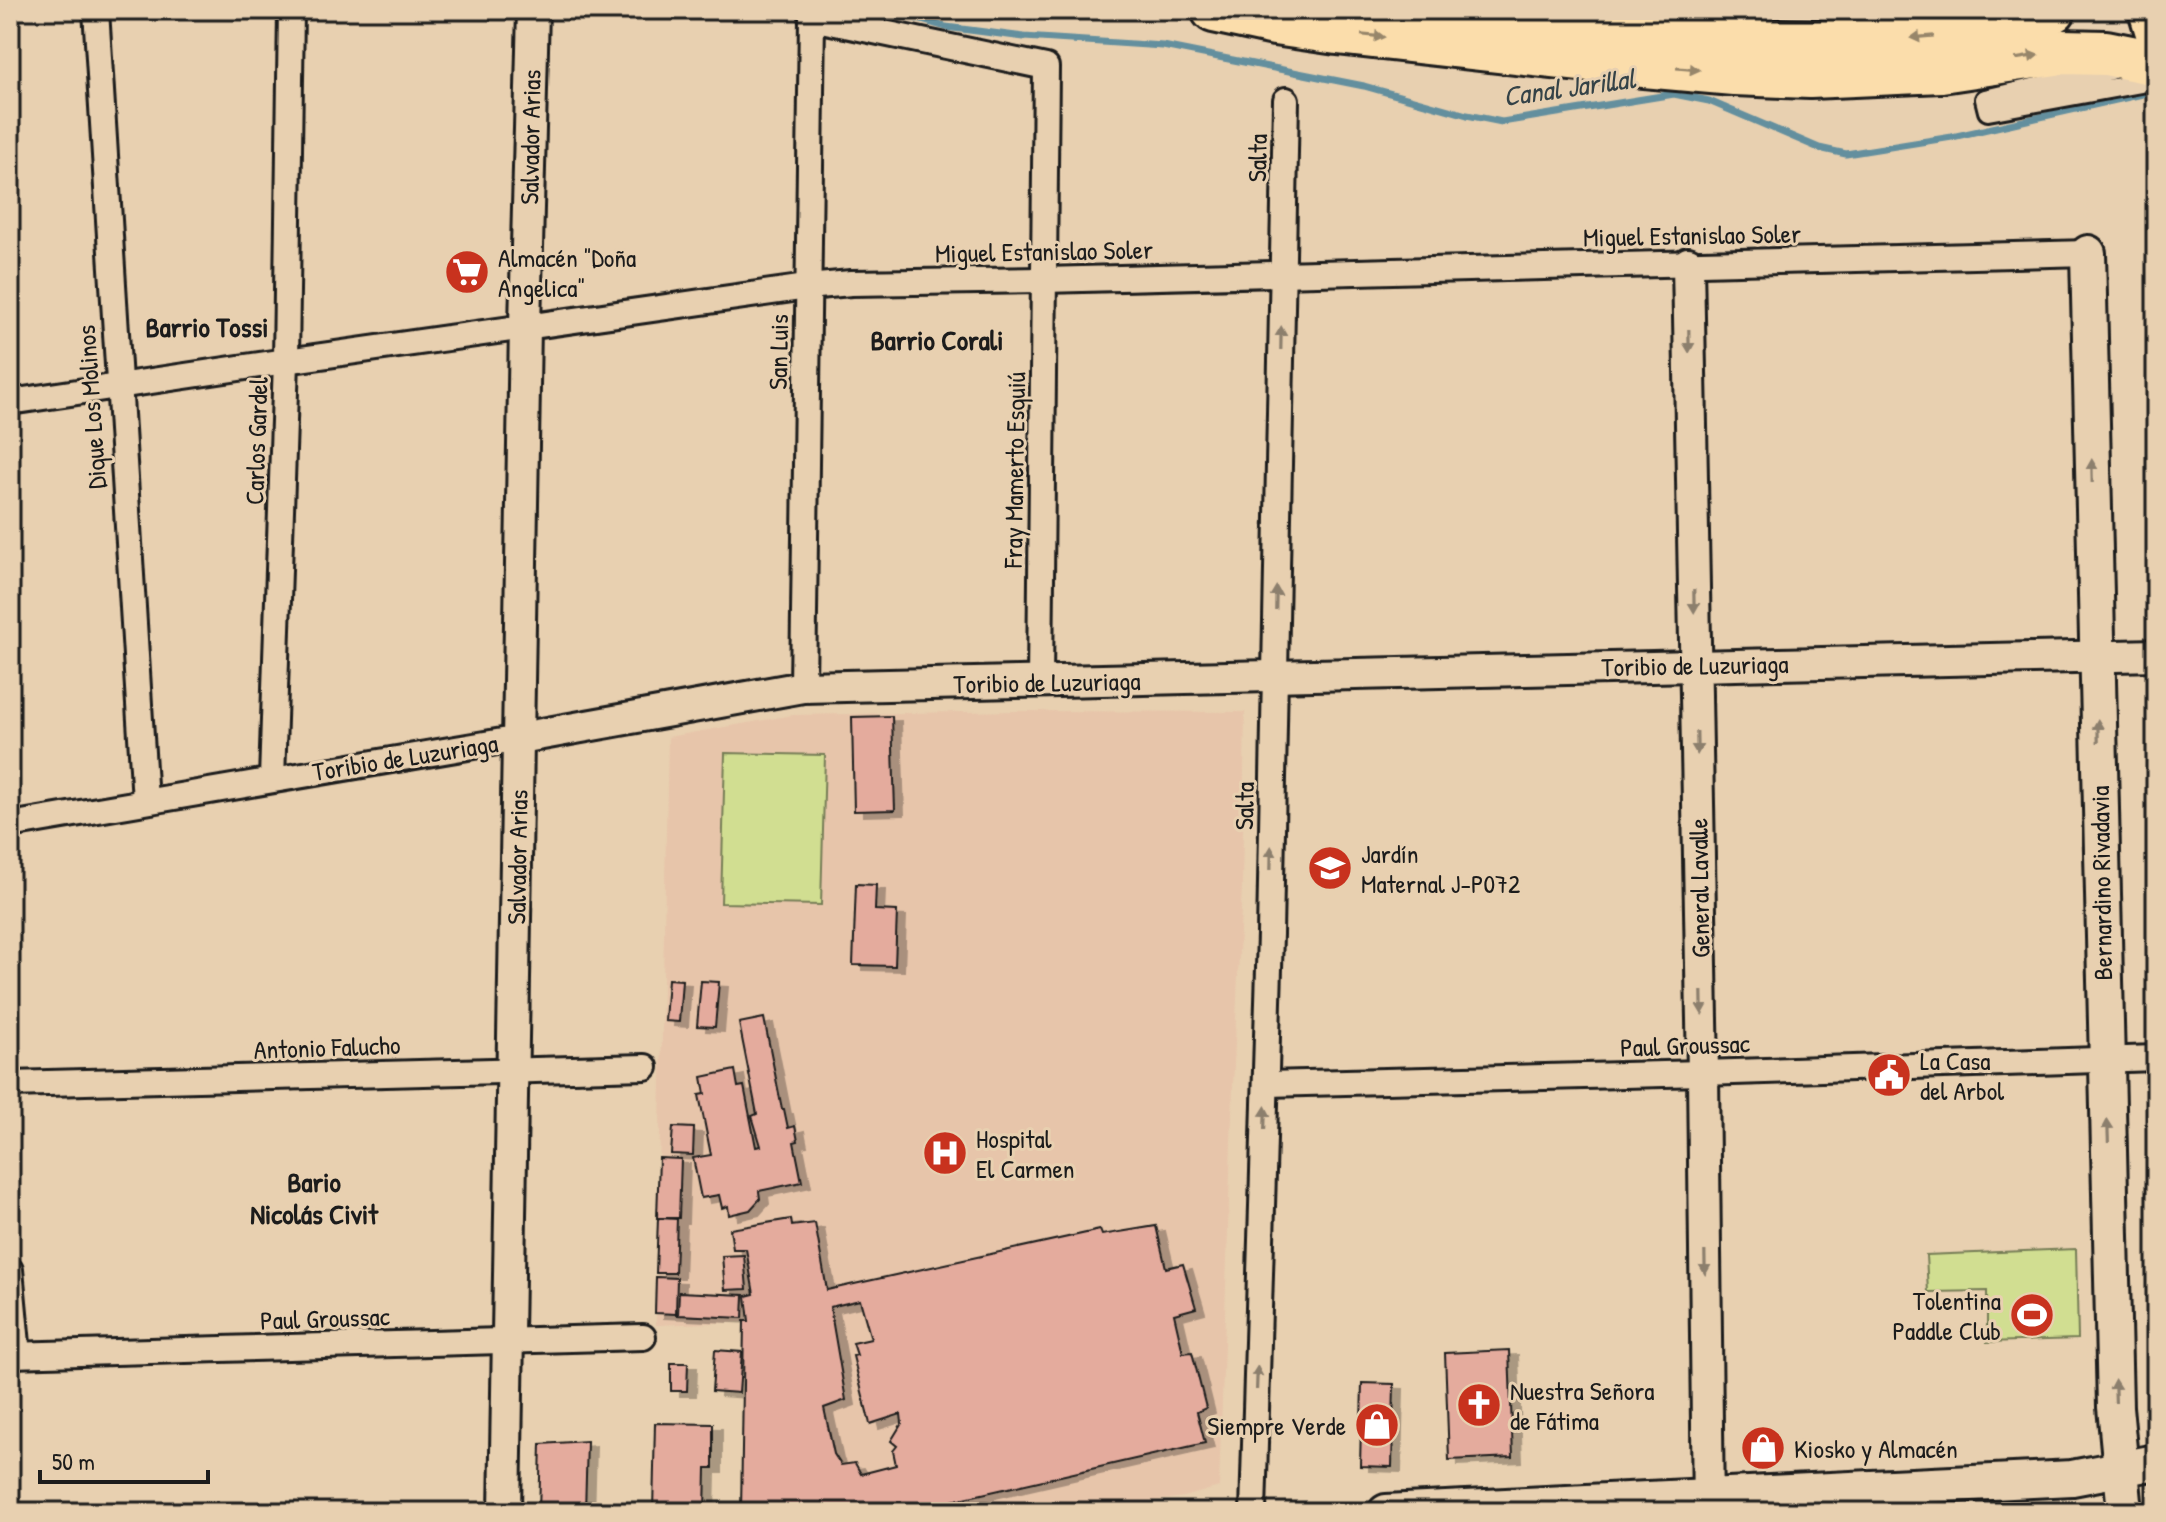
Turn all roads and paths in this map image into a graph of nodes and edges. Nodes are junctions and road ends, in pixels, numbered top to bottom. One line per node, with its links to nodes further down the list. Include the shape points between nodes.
1 (96, 10): 18 (street, Dique Los Molinos)
2 (291, 10): 17 (street, Carlos Gardel)
3 (533, 10): 16 (street, Salvador Arias)
4 (1214, 10): 9 (highway, one-way to 9, via 1337,32 1734,73 1810,76 1941,70 2062,52)
5 (1438, 10): 6 (highway, one-way to 5, via 1992,28 1855,42 1716,39)
6 (2053, 10)
7 (2149, 10): 9 (highway)
8 (812, 18): 14 (street, Fray Mamerto Esquiú, via 1046,67); 15 (street, San Luis)
9 (2143, 57): 9 (street, via 2152,81 1988,111 1985,99)
10 (1286, 100): 13 (street, Salta)
11 (2088, 253): 12 (street, Miguel Estanislao Soler); 21 (main road, Bernardino Rivadavia, one-way to 11)
12 (1688, 263): 13 (street, Miguel Estanislao Soler); 22 (street, General Lavalle, one-way to 22)
13 (1282, 273): 14 (street, Miguel Estanislao Soler); 23 (street, Salta, one-way to 13)
14 (1044, 280): 15 (street, Miguel Estanislao Soler); 24 (street, Fray Mamerto Esquiú)
15 (807, 287): 16 (street, Miguel Estanislao Soler); 25 (street, San Luis)
16 (525, 326): 17 (street, Miguel Estanislao Soler); 26 (street, Salvador Arias)
17 (286, 361): 18 (street, Miguel Estanislao Soler); 27 (street, Carlos Gardel)
18 (118, 387): 19 (street, Miguel Estanislao Soler); 28 (street, Dique Los Molinos)
19 (10, 402)
20 (2156, 655): 21 (street, Toribio de Luzuriaga)
21 (2096, 656): 22 (street, Toribio de Luzuriaga); 31 (main road, Bernardino Rivadavia, one-way to 21)
22 (1695, 665): 23 (street, Toribio de Luzuriaga); 34 (street, General Lavalle, one-way to 34)
23 (1274, 676): 24 (street, Toribio de Luzuriaga); 36 (street, Salta, one-way to 23)
24 (1040, 682): 25 (street, Toribio de Luzuriaga)
25 (803, 687): 26 (street, Toribio de Luzuriaga)
26 (520, 738): 27 (street, Toribio de Luzuriaga); 33 (street, Salvador Arias)
27 (272, 779): 28 (street, Toribio de Luzuriaga)
28 (145, 801): 29 (street, Toribio de Luzuriaga)
29 (10, 825)
30 (2156, 1058): 31 (street, Paul Groussac)
31 (2106, 1059): 34 (street, Paul Groussac); 42 (main road, Bernardino Rivadavia, one-way to 31)
32 (645, 1067): 33 (street, Antonio Falucho)
33 (513, 1069): 35 (street, Antonio Falucho); 39 (street, Salvador Arias)
34 (1703, 1073): 36 (street, Paul Groussac); 43 (street, General Lavalle, one-way to 43)
35 (10, 1084)
36 (1266, 1084): 45 (street, Salta, one-way to 36)
37 (10, 1270): 40 (street)
38 (643, 1337): 39 (street, Paul Groussac)
39 (509, 1340): 40 (street, Paul Groussac); 44 (street, Salvador Arias)
40 (14, 1355)
41 (2156, 1462): 42 (main road)
42 (2120, 1469): 43 (main road, via 2072,1478); 47 (main road, Bernardino Rivadavia)
43 (1708, 1503): 46 (main road)
44 (505, 1512)
45 (1253, 1512)
46 (1386, 1512)
47 (2125, 1512)

